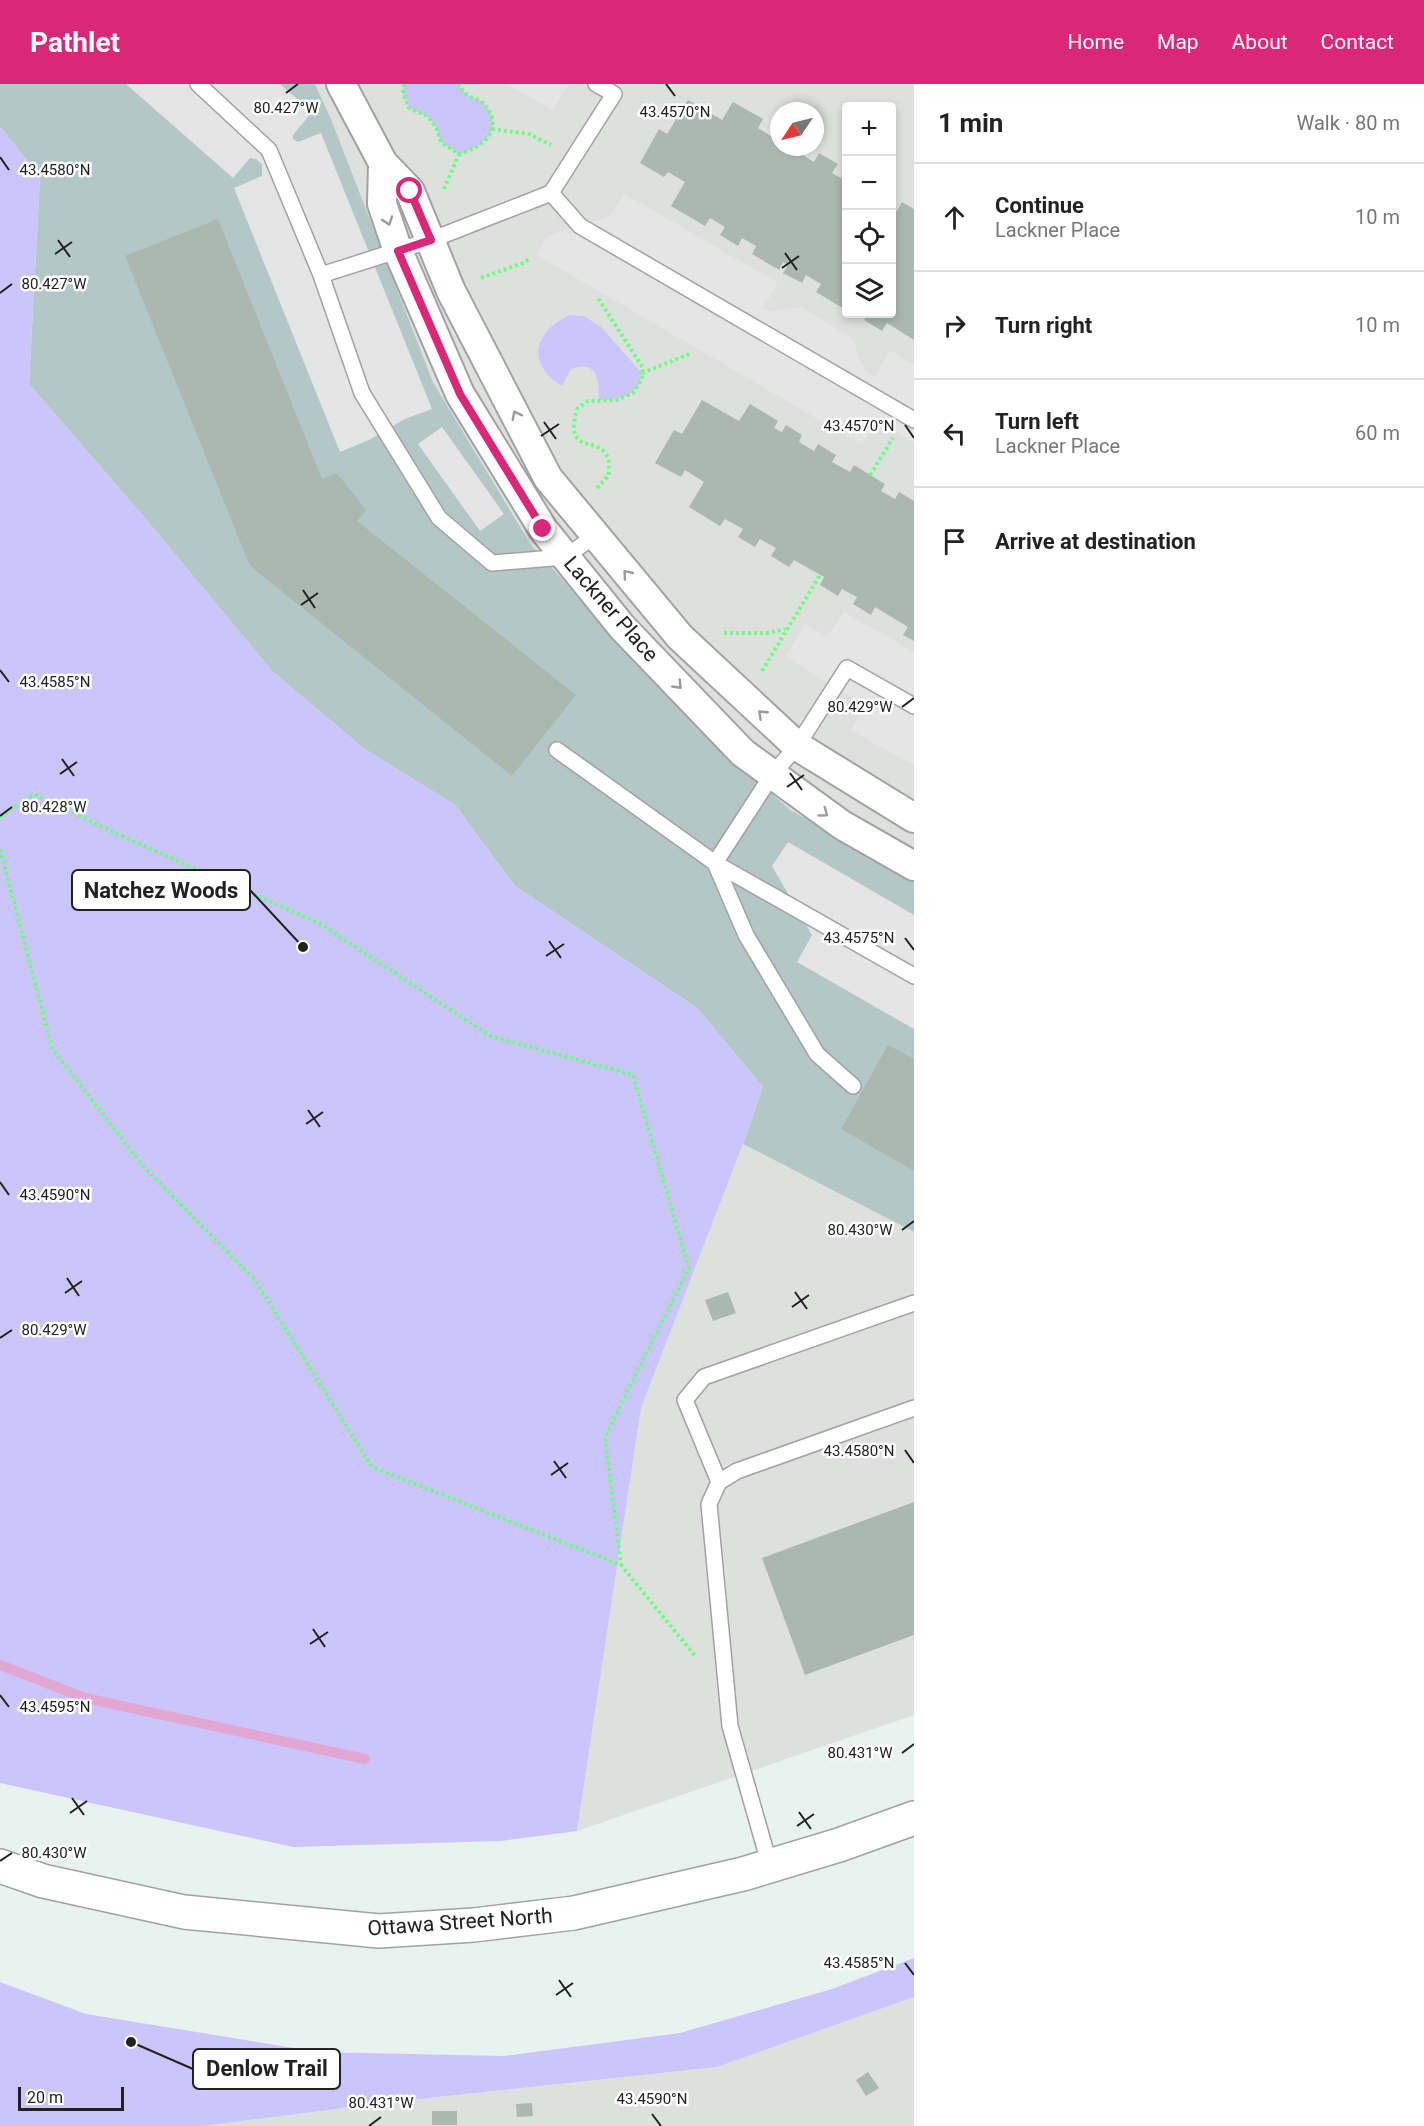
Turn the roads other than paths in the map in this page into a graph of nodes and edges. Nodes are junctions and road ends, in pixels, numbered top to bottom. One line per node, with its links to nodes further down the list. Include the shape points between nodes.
1 (198, 84): 8 (lane, via 269,150)
2 (341, 84): 4 (street, Lackner Place)
3 (596, 84): 5 (lane, via 614,94)
4 (383, 163): 6 (street, Lackner Place, via 410,191); 7 (street, Lackner Place, one-way to 7, via 382,204)
5 (550, 193): 6 (lane); 9 (lane, via 580,226)
6 (431, 240): 7 (lane); 10 (street, Lackner Place, one-way to 6, via 548,478 451,291)
7 (398, 251): 8 (lane); 11 (street, Lackner Place, via 460,394 543,529)
8 (321, 275): 11 (lane, via 362,393 439,518 492,563)
9 (910, 418)
10 (596, 536): 11 (lane); 13 (street, Lackner Place, one-way to 10, via 680,637)
11 (565, 557): 15 (street, Lackner Place, one-way to 15, via 622,627 743,753)
12 (914, 706): 13 (lane, via 847,668)
13 (797, 746): 15 (lane); 16 (street, Lackner Place)
14 (557, 750): 17 (lane)
15 (772, 775): 17 (lane); 18 (street, Lackner Place, one-way to 18, via 842,825)
16 (914, 818)
17 (715, 863): 19 (lane); 20 (lane, via 746,935 817,1054)
18 (914, 866)
19 (914, 976)
20 (853, 1086)
21 (914, 1302): 23 (lane, via 704,1377 685,1400)
22 (914, 1408): 23 (lane, via 737,1471)
23 (719, 1482): 26 (lane, via 709,1504 730,1726)
24 (914, 1818): 26 (street, Ottawa Street North)
25 (0, 1866): 26 (street, Ottawa Street North, via 43,1881 184,1912 379,1931 574,1913)
26 (770, 1866)

